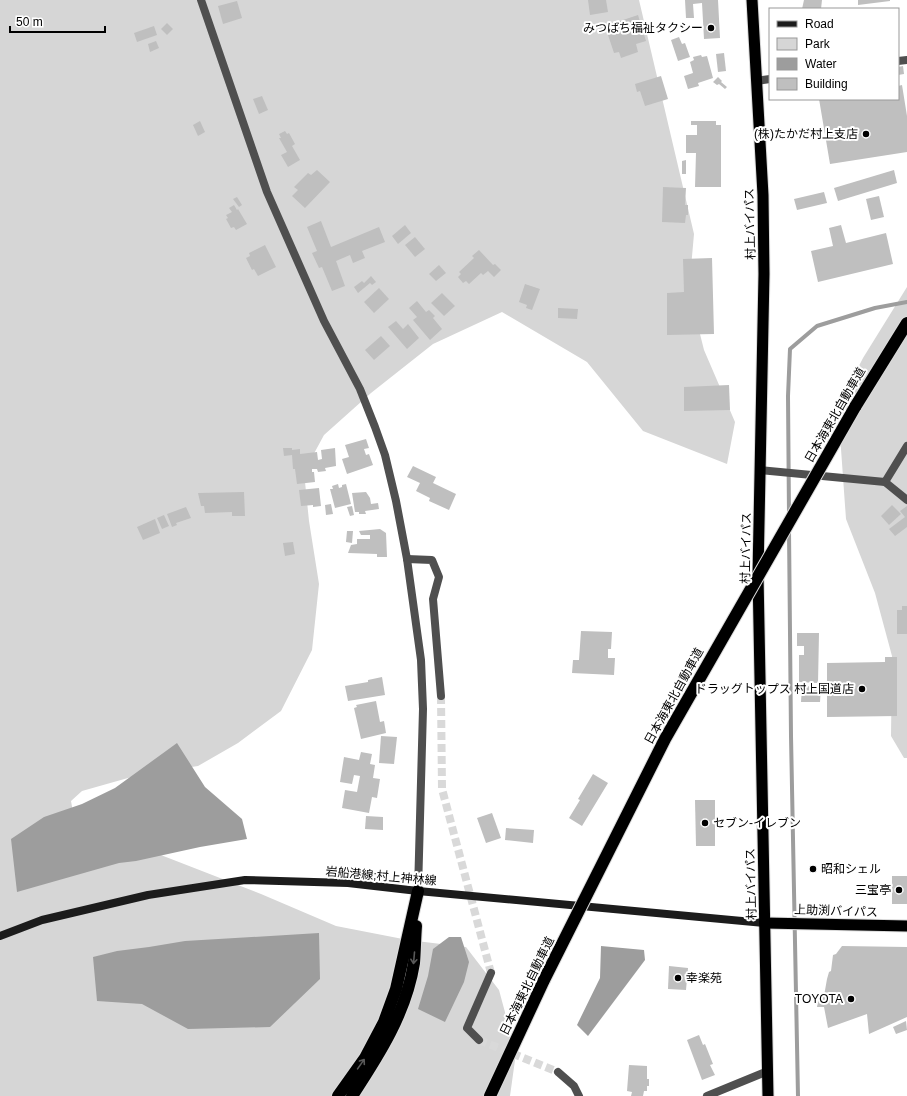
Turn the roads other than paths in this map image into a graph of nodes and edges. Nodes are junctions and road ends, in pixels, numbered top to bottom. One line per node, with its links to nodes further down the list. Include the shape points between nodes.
1 (201, 0): 10 (street, via 267,192 324,321 360,390 375,427 385,455)
2 (752, 0): 4 (highway, 村上バイパス)
3 (769, 79): 4 (street)
4 (756, 81): 7 (highway, 村上バイパス, via 764,274)
5 (907, 323): 22 (highway, 日本海東北自動車道, bridge, via 855,407 665,739 544,980)
6 (907, 446): 8 (street)
7 (760, 470): 8 (street); 13 (highway, 村上バイパス, via 758,574)
8 (885, 482): 9 (street)
9 (907, 500)
10 (408, 559): 11 (street, via 432,560 439,577 433,599); 12 (street, via 421,660 423,709)
11 (441, 696)
12 (418, 891): 13 (main road, 岩船港線;村上神林線); 15 (main road, 岩船港線;村上神林線, via 348,883 245,880 148,895 42,920); 20 (highway, one-way to 12, via 365,1058 384,1022 396,989); 21 (highway, one-way to 21, via 414,963 406,994 394,1027)
13 (765, 922): 14 (highway, 上助渕バイパス); 18 (highway, 村上バイパス)
14 (907, 926)
15 (0, 936)
16 (491, 973): 17 (street, via 468,1028)
17 (479, 1040)
18 (768, 1071): 24 (street); 25 (highway, 村上バイパス)
19 (558, 1072): 23 (street, via 574,1086)
20 (338, 1096)
21 (352, 1096)
22 (490, 1096)
23 (579, 1096)
24 (707, 1096)
25 (768, 1096)

